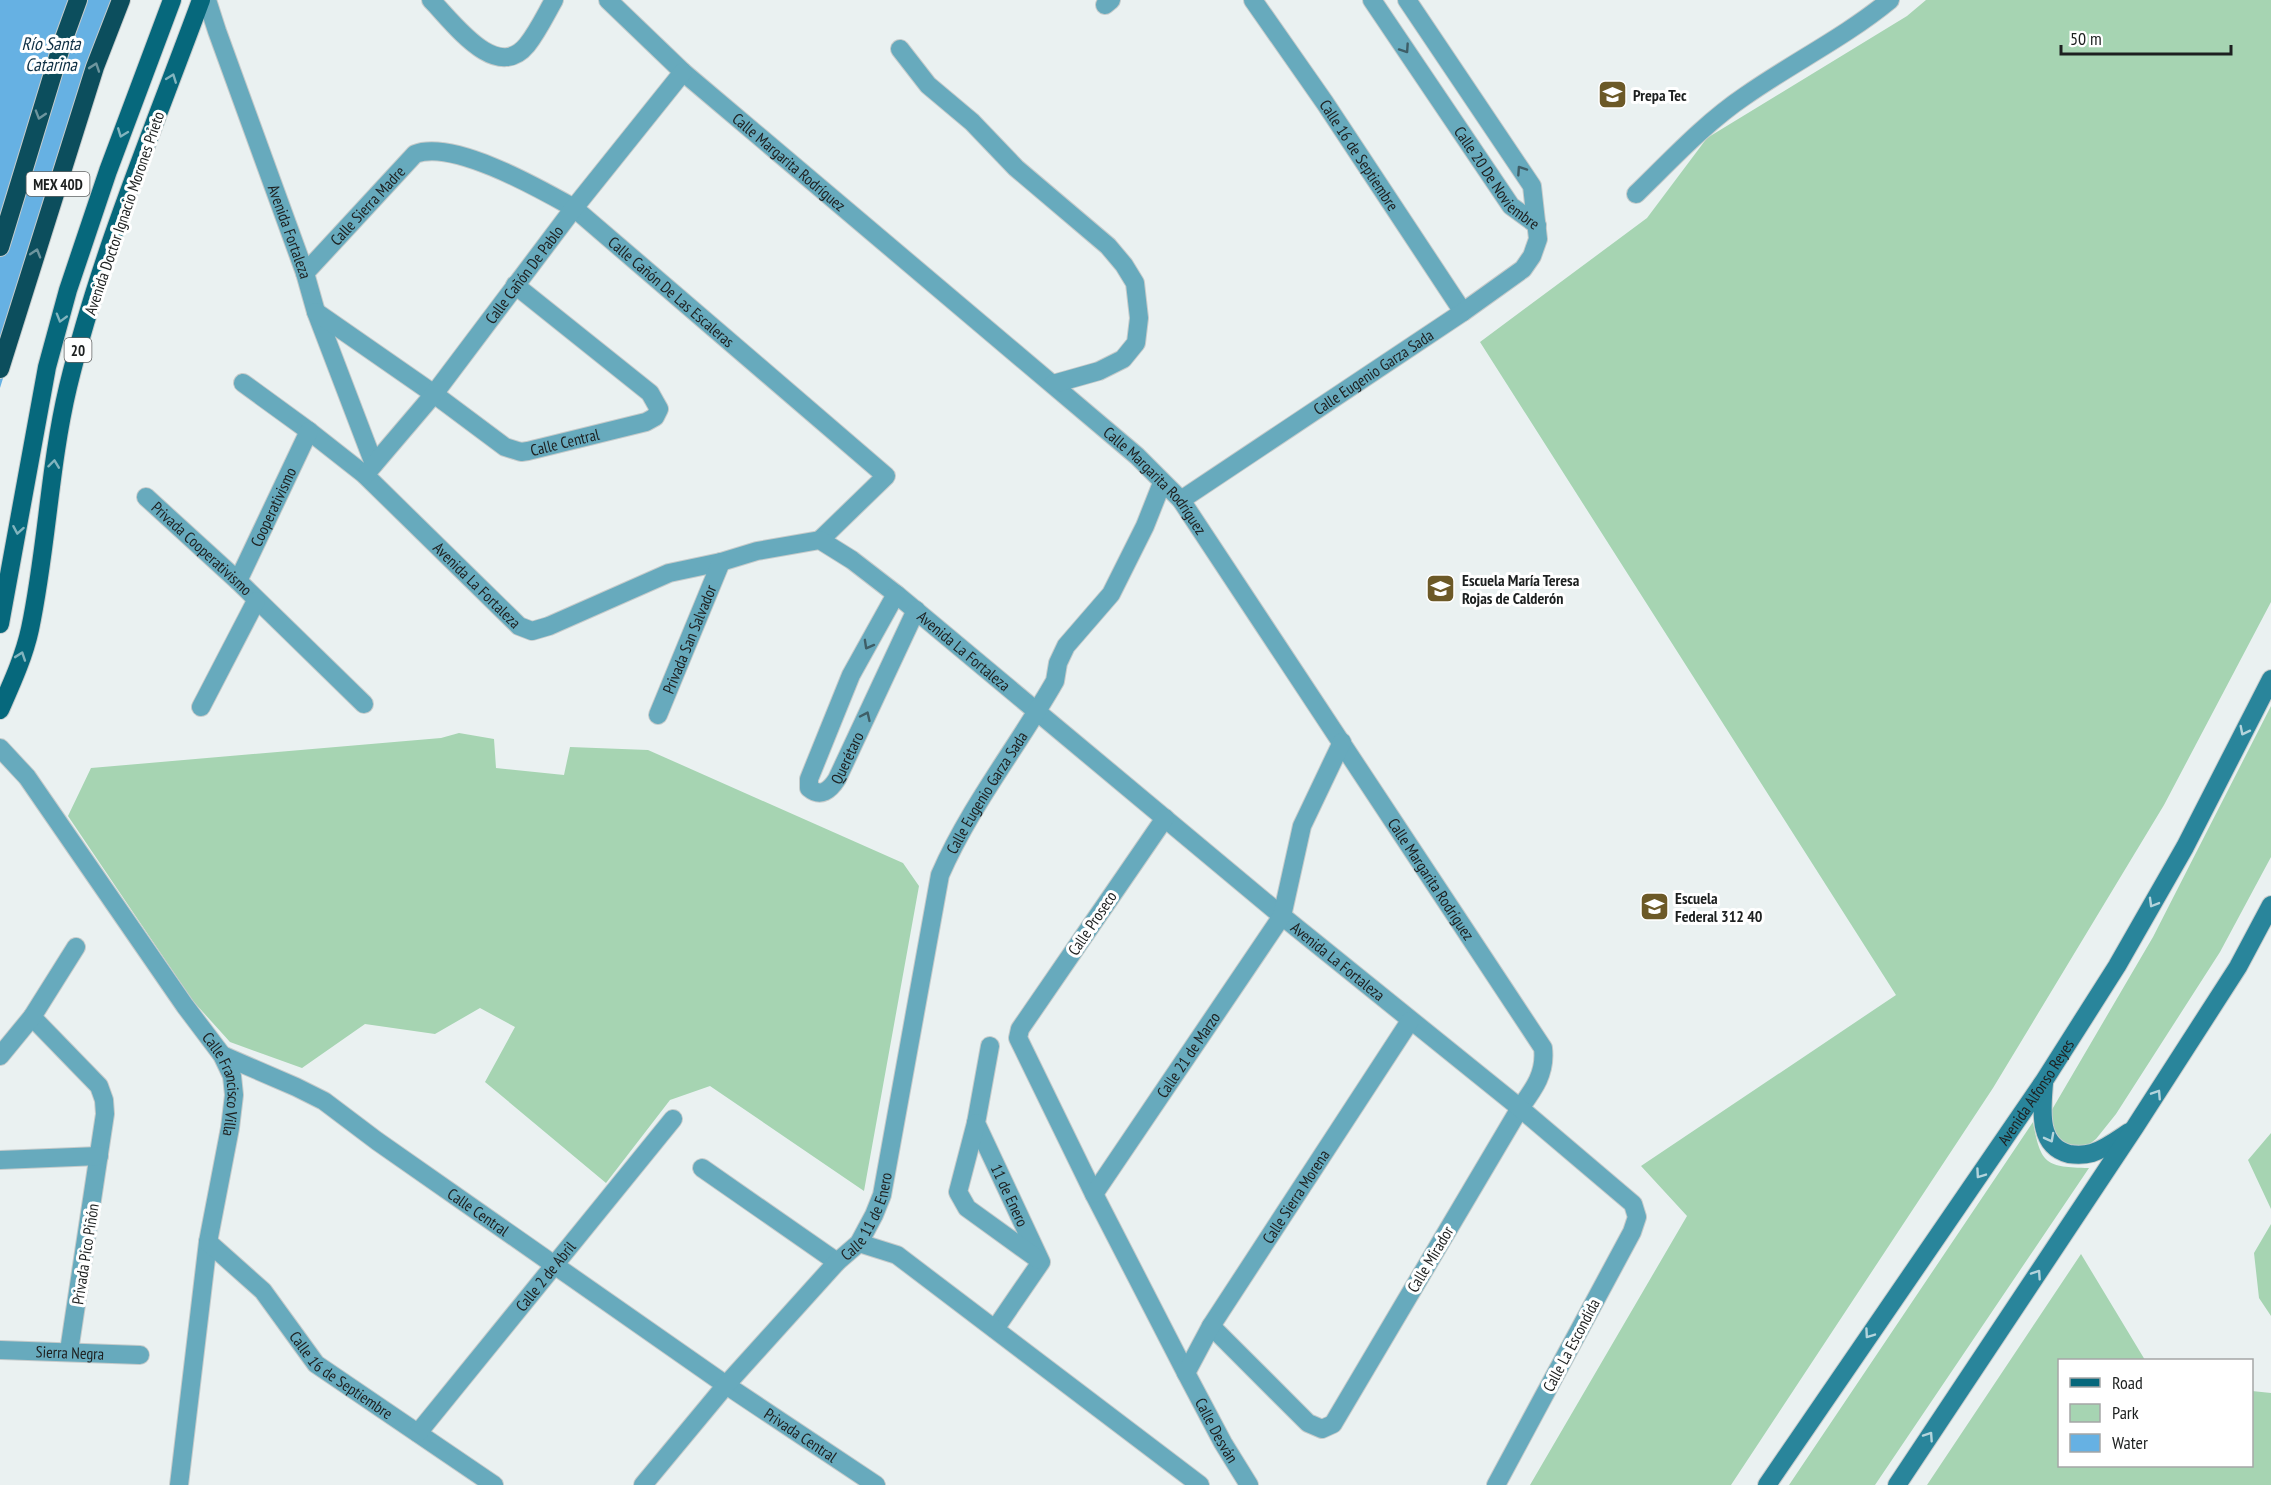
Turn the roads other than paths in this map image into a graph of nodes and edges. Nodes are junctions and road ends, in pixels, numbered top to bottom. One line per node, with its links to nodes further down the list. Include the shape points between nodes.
1 (78, 0): 19 (highway, MEX 40D, one-way to 19)
2 (121, 0): 24 (highway, MEX 40D, one-way to 2, via 95,67)
3 (172, 0): 39 (main road, Avenida Doctor Ignacio Morones Prieto / 20, one-way to 39, via 68,290 50,356)
4 (201, 0): 43 (main road, Avenida Doctor Ignacio Morones Prieto / 20, one-way to 4, via 30,632 56,449 82,334 108,249)
5 (207, 0): 20 (street, Avenida Fortaleza)
6 (432, 0): 7 (street, via 479,49 501,58 520,52 528,44)
7 (554, 0)
8 (609, 0): 14 (street, Calle Margarita Rodríguez)
9 (1253, 0): 23 (street, Calle 16 de Septiembre)
10 (1372, 0): 18 (street, Calle 20 De Noviembre, one-way to 18, via 1511,207)
11 (1407, 0): 18 (street, Calle 20 De Noviembre, one-way to 11, via 1532,186)
12 (1890, 0): 16 (street, via 1743,97 1695,136)
13 (900, 50): 26 (street, via 928,85 972,122 1016,168 1108,246 1135,283 1136,343 1123,359 1099,371)
14 (683, 72): 17 (street, Calle Cañón De Pablo); 26 (street, Calle Margarita Rodríguez)
15 (434, 150): 17 (street, Calle Cañón De Las Escaleras, via 519,178); 20 (street, Calle Sierra Madre, via 423,150 407,159)
16 (1636, 194)
17 (574, 208): 21 (street, Calle Cañón De Pablo); 33 (street, Calle Cañón De Las Escaleras, via 886,476)
18 (1537, 225): 23 (street, Calle Eugenio Garza Sada, via 1533,256 1523,269)
19 (0, 247)
20 (305, 273): 22 (street, Avenida Fortaleza)
21 (515, 285): 27 (street, Calle Cañón De Pablo); 27 (street, Calle Central, via 650,393 657,402 658,414 646,422 521,452 505,447)
22 (316, 312): 27 (street, Calle Central); 29 (street, Avenida Fortaleza)
23 (1463, 312): 32 (street, Calle Eugenio Garza Sada)
24 (0, 369)
25 (243, 383): 28 (street, Avenida La Fortaleza)
26 (1053, 384): 30 (street, Calle Margarita Rodríguez, via 1137,456)
27 (434, 394): 29 (street, Calle Cañón De Pablo)
28 (309, 431): 29 (street, Avenida La Fortaleza); 35 (street, Cooperativismo)
29 (369, 469): 34 (street, Avenida La Fortaleza, via 519,626 528,630 549,626 669,573)
30 (1162, 483): 32 (street, Calle Margarita Rodríguez); 44 (street, Calle Eugenio Garza Sada, via 1146,526 1111,594 1066,646 1055,681)
31 (146, 497): 35 (street, Privada Cooperativismo)
32 (1181, 500): 46 (street, Calle Margarita Rodríguez)
33 (820, 540): 34 (street, Avenida La Fortaleza); 36 (street, Avenida La Fortaleza)
34 (721, 562): 45 (street, Privada San Salvador)
35 (238, 581): 37 (street, Privada Cooperativismo)
36 (896, 594): 38 (street, Avenida La Fortaleza); 38 (street, Querétaro, one-way to 38, via 851,675 808,781 812,791 825,792 837,779)
37 (256, 601): 41 (street, Privada Cooperativismo); 42 (street, Privada Cooperativismo)
38 (916, 610): 44 (street, Avenida La Fortaleza)
39 (0, 624)
40 (2271, 679): 59 (main road, Avenida Alfonso Reyes, one-way to 59, via 2185,847 2117,966)
41 (364, 704)
42 (201, 706)
43 (0, 710)
44 (1037, 712): 48 (street, Avenida La Fortaleza); 49 (street, Calle Eugenio Garza Sada, via 978,804)
45 (658, 715)
46 (1342, 742): 51 (street, via 1302,826); 60 (street, Calle Margarita Rodríguez, via 1543,1048 1544,1067)
47 (0, 748): 57 (street, Calle Francisco Villa, via 27,777)
48 (1165, 818): 51 (street, Avenida La Fortaleza); 55 (street, Calle Proseco)
49 (940, 875): 71 (street, Calle 11 de Enero, via 882,1195)
50 (2271, 905): 64 (main road, one-way to 50, via 2238,967)
51 (1282, 916): 54 (street, Avenida La Fortaleza); 68 (street, Calle 21 de Marzo)
52 (76, 947): 53 (street)
53 (32, 1017): 58 (street); 65 (street, Privada Pico Piñón, via 99,1086 105,1114)
54 (1410, 1021): 61 (street, Avenida La Fortaleza); 75 (street, Calle Sierra Morena)
55 (1020, 1029): 68 (street, Calle Desván, via 1021,1046)
56 (990, 1046): 63 (street)
57 (222, 1055): 70 (street, Calle Francisco Villa, via 232,1076 234,1095); 74 (street, Calle Central, via 324,1101)
58 (0, 1056)
59 (2044, 1081): 64 (main road, one-way to 64, via 2043,1123 2051,1144 2060,1151 2092,1154); 90 (main road, Avenida Alfonso Reyes, one-way to 90)
60 (1537, 1086): 61 (street, Calle Mirador)
61 (1520, 1108): 69 (street, Avenida La Fortaleza); 75 (street, Calle Mirador, via 1333,1424 1322,1429 1308,1423)
62 (673, 1119): 74 (street, Calle 2 de Abril)
63 (976, 1123): 73 (street, 11 de Enero); 73 (street, via 960,1198 967,1208)
64 (2135, 1127): 91 (main road, one-way to 64)
65 (99, 1156): 66 (street); 78 (street, Privada Pico Piñón)
66 (0, 1160)
67 (702, 1168): 72 (street)
68 (1094, 1194): 80 (street, Calle Desván)
69 (1633, 1204): 89 (street, Calle La Escondida, via 1636,1217 1632,1232)
70 (208, 1242): 82 (street, Calle 16 de Septiembre, via 263,1291 316,1364); 83 (street, Calle Francisco Villa)
71 (859, 1243): 72 (street, Calle 11 de Enero); 76 (street, via 897,1255)
72 (837, 1262): 81 (street, Calle 11 de Enero)
73 (1041, 1262): 76 (street)
74 (556, 1264): 81 (street, Calle Central); 82 (street, Calle 2 de Abril)
75 (1211, 1326): 80 (street, Calle Sierra Morena)
76 (995, 1329): 87 (street)
77 (0, 1350): 78 (street, Sierra Negra)
78 (69, 1351): 79 (street, Sierra Negra)
79 (140, 1354)
80 (1186, 1373): 88 (street, Calle Desván)
81 (726, 1384): 85 (street, Calle 11 de Enero); 86 (street, Privada Central)
82 (418, 1432): 84 (street, Calle 16 de Septiembre)
83 (179, 1485)
84 (494, 1485)
85 (643, 1485)
86 (876, 1485)
87 (1200, 1485)
88 (1249, 1485)
89 (1496, 1485)
90 (1767, 1485)
91 (1897, 1485)

